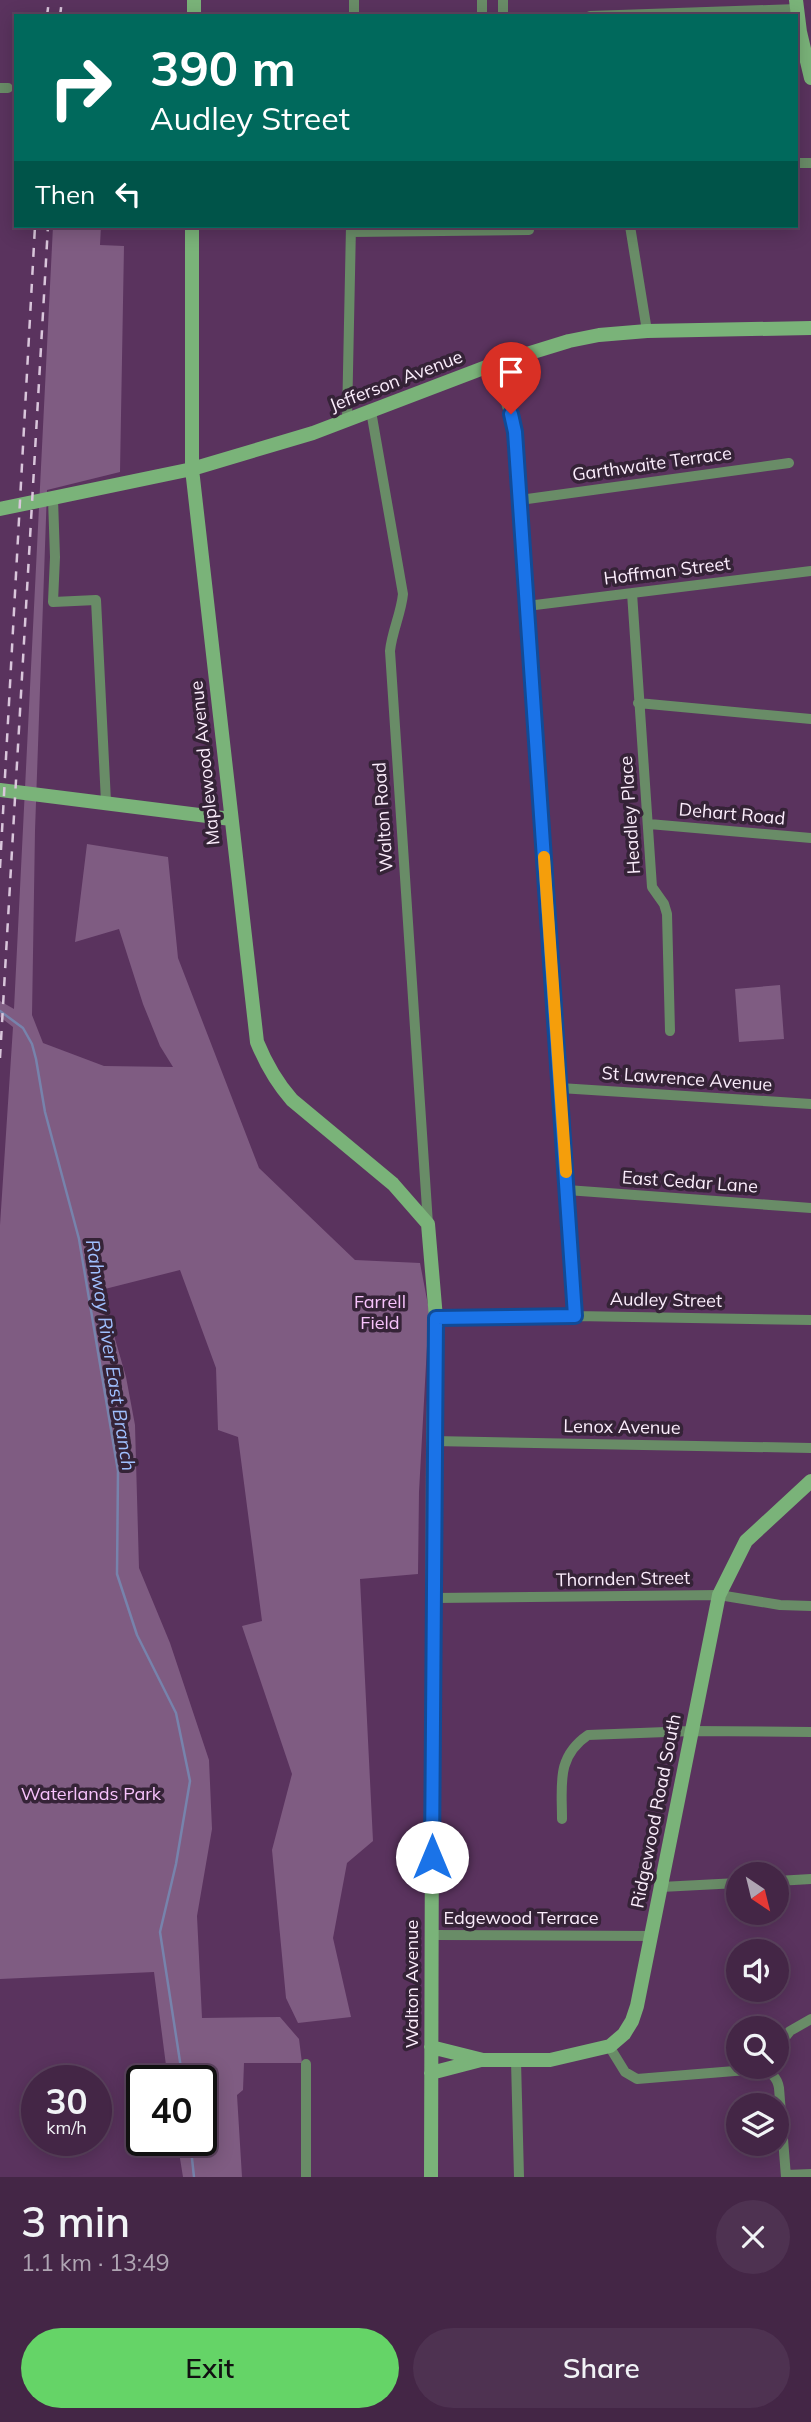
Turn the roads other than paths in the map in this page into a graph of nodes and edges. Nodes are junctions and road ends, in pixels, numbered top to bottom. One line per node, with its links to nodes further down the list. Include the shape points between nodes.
1 (796, 5): 2 (street)
2 (627, 14)
3 (798, 15): 4 (street)
4 (811, 78)
5 (192, 228): 15 (street, Maplewood Avenue)
6 (630, 228): 10 (street)
7 (351, 229): 8 (street); 13 (street)
8 (529, 230)
9 (811, 328): 10 (street, Jefferson Avenue)
10 (647, 331): 11 (street, Jefferson Avenue, via 579,339)
11 (494, 365): 12 (street, Jefferson Avenue); 17 (street, via 515,432)
12 (371, 411): 13 (street, Jefferson Avenue); 35 (street, Walton Road, via 403,594 390,651)
13 (347, 420): 15 (street, Jefferson Avenue)
14 (789, 463): 17 (street, Garthwaite Terrace)
15 (191, 469): 16 (street, Jefferson Avenue); 27 (street, Maplewood Avenue)
16 (53, 499): 19 (street, Jefferson Avenue); 26 (street, via 53,601 96,600)
17 (520, 500): 22 (street)
18 (0, 503): 19 (street)
19 (0, 509)
20 (811, 571): 21 (street, Hoffman Street)
21 (632, 593): 22 (street, Hoffman Street); 23 (street, Headley Place)
22 (527, 606): 31 (street)
23 (638, 703): 24 (street); 28 (street, Headley Place)
24 (811, 719)
25 (0, 790): 26 (street)
26 (106, 802): 27 (street)
27 (230, 819): 35 (street, Maplewood Avenue, via 257,1042 266,1065 292,1100 393,1184)
28 (649, 824): 29 (street, Dehart Road); 30 (street, Headley Place, via 652,887 667,914)
29 (811, 838)
30 (670, 1031)
31 (560, 1088): 32 (street, St Lawrence Avenue); 33 (street)
32 (811, 1104)
33 (567, 1190): 34 (street, East Cedar Lane); 36 (street)
34 (811, 1208)
35 (428, 1224): 37 (street, Walton Avenue)
36 (575, 1316): 37 (street, Audley Street); 38 (street, Audley Street)
37 (436, 1318): 39 (street, Walton Avenue)
38 (811, 1320)
39 (433, 1441): 40 (street, Lenox Avenue); 43 (street, Walton Avenue)
40 (811, 1448)
41 (811, 1481): 42 (street, Ridgewood Road South, via 746,1541)
42 (719, 1595): 43 (street, Thornden Street); 44 (street, Thornden Street); 45 (street, Ridgewood Road South)
43 (434, 1598): 52 (street, Walton Avenue)
44 (811, 1606)
45 (692, 1731): 46 (street); 47 (street, via 588,1735 577,1742 562,1770); 51 (street, Ridgewood Road South)
46 (811, 1732)
47 (562, 1819)
48 (811, 1879): 49 (street)
49 (789, 1880)
50 (726, 1884): 51 (street)
51 (661, 1887): 53 (street, Ridgewood Road South)
52 (432, 1935): 53 (street, Edgewood Terrace); 57 (street, Walton Avenue)
53 (651, 1936): 56 (street, Ridgewood Road South, via 632,2021)
54 (811, 2020): 55 (street)
55 (789, 2032)
56 (609, 2046): 59 (street, via 550,2060); 61 (street, via 625,2072 637,2079)
57 (432, 2047): 58 (street); 62 (street, Walton Avenue)
58 (483, 2060): 59 (street); 62 (street)
59 (516, 2062): 68 (street)
60 (306, 2064): 66 (street)
61 (726, 2072)
62 (431, 2073): 67 (street, Walton Avenue)
63 (776, 2079): 65 (street)
64 (811, 2174): 65 (street)
65 (786, 2176)
66 (306, 2177)
67 (431, 2177)
68 (519, 2177)

